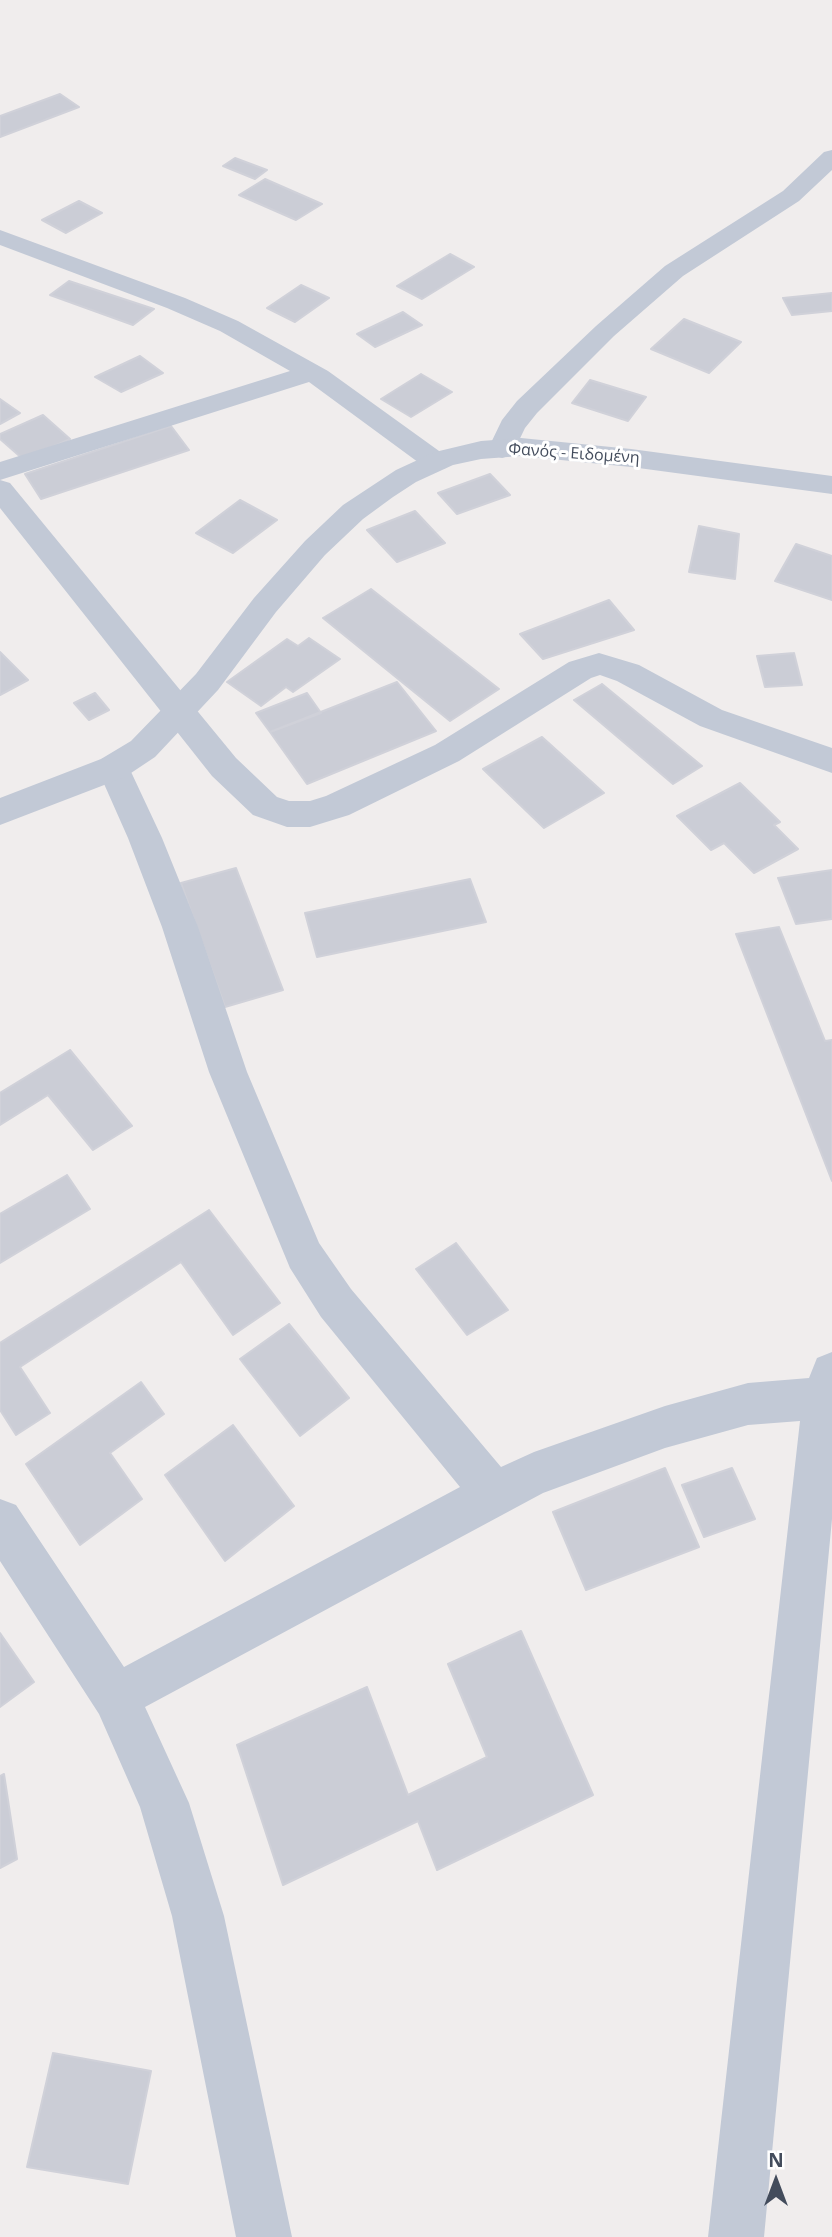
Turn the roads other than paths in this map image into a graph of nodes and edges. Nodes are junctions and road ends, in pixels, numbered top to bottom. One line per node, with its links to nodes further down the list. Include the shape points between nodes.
1 (832, 157): 4 (street, via 791,196 674,271 605,331 527,407)
2 (0, 237): 3 (street, via 229,326)
3 (312, 373): 5 (street); 6 (street)
4 (502, 449): 5 (street, Φανός - Ειδομένη); 7 (street, Φανός - Ειδομένη, via 595,454)
5 (436, 462): 9 (street, Φανός - Ειδομένη, via 353,512 314,548)
6 (0, 471)
7 (832, 485)
8 (0, 489): 9 (street)
9 (178, 713): 10 (street, Φανός - Ειδομένη); 11 (street, via 245,789 265,806 287,814 310,814 337,806 447,753 580,670 599,664 628,673 711,718)
10 (128, 758): 12 (street); 14 (street, via 145,838 228,1072 304,1255 336,1303)
11 (832, 761)
12 (0, 812)
13 (829, 1385): 14 (street, via 665,1427); 18 (street, via 815,1465)
14 (494, 1493): 16 (street)
15 (0, 1521): 16 (street)
16 (116, 1697): 17 (street, via 164,1803 198,1916)
17 (264, 2237)
18 (736, 2237)

